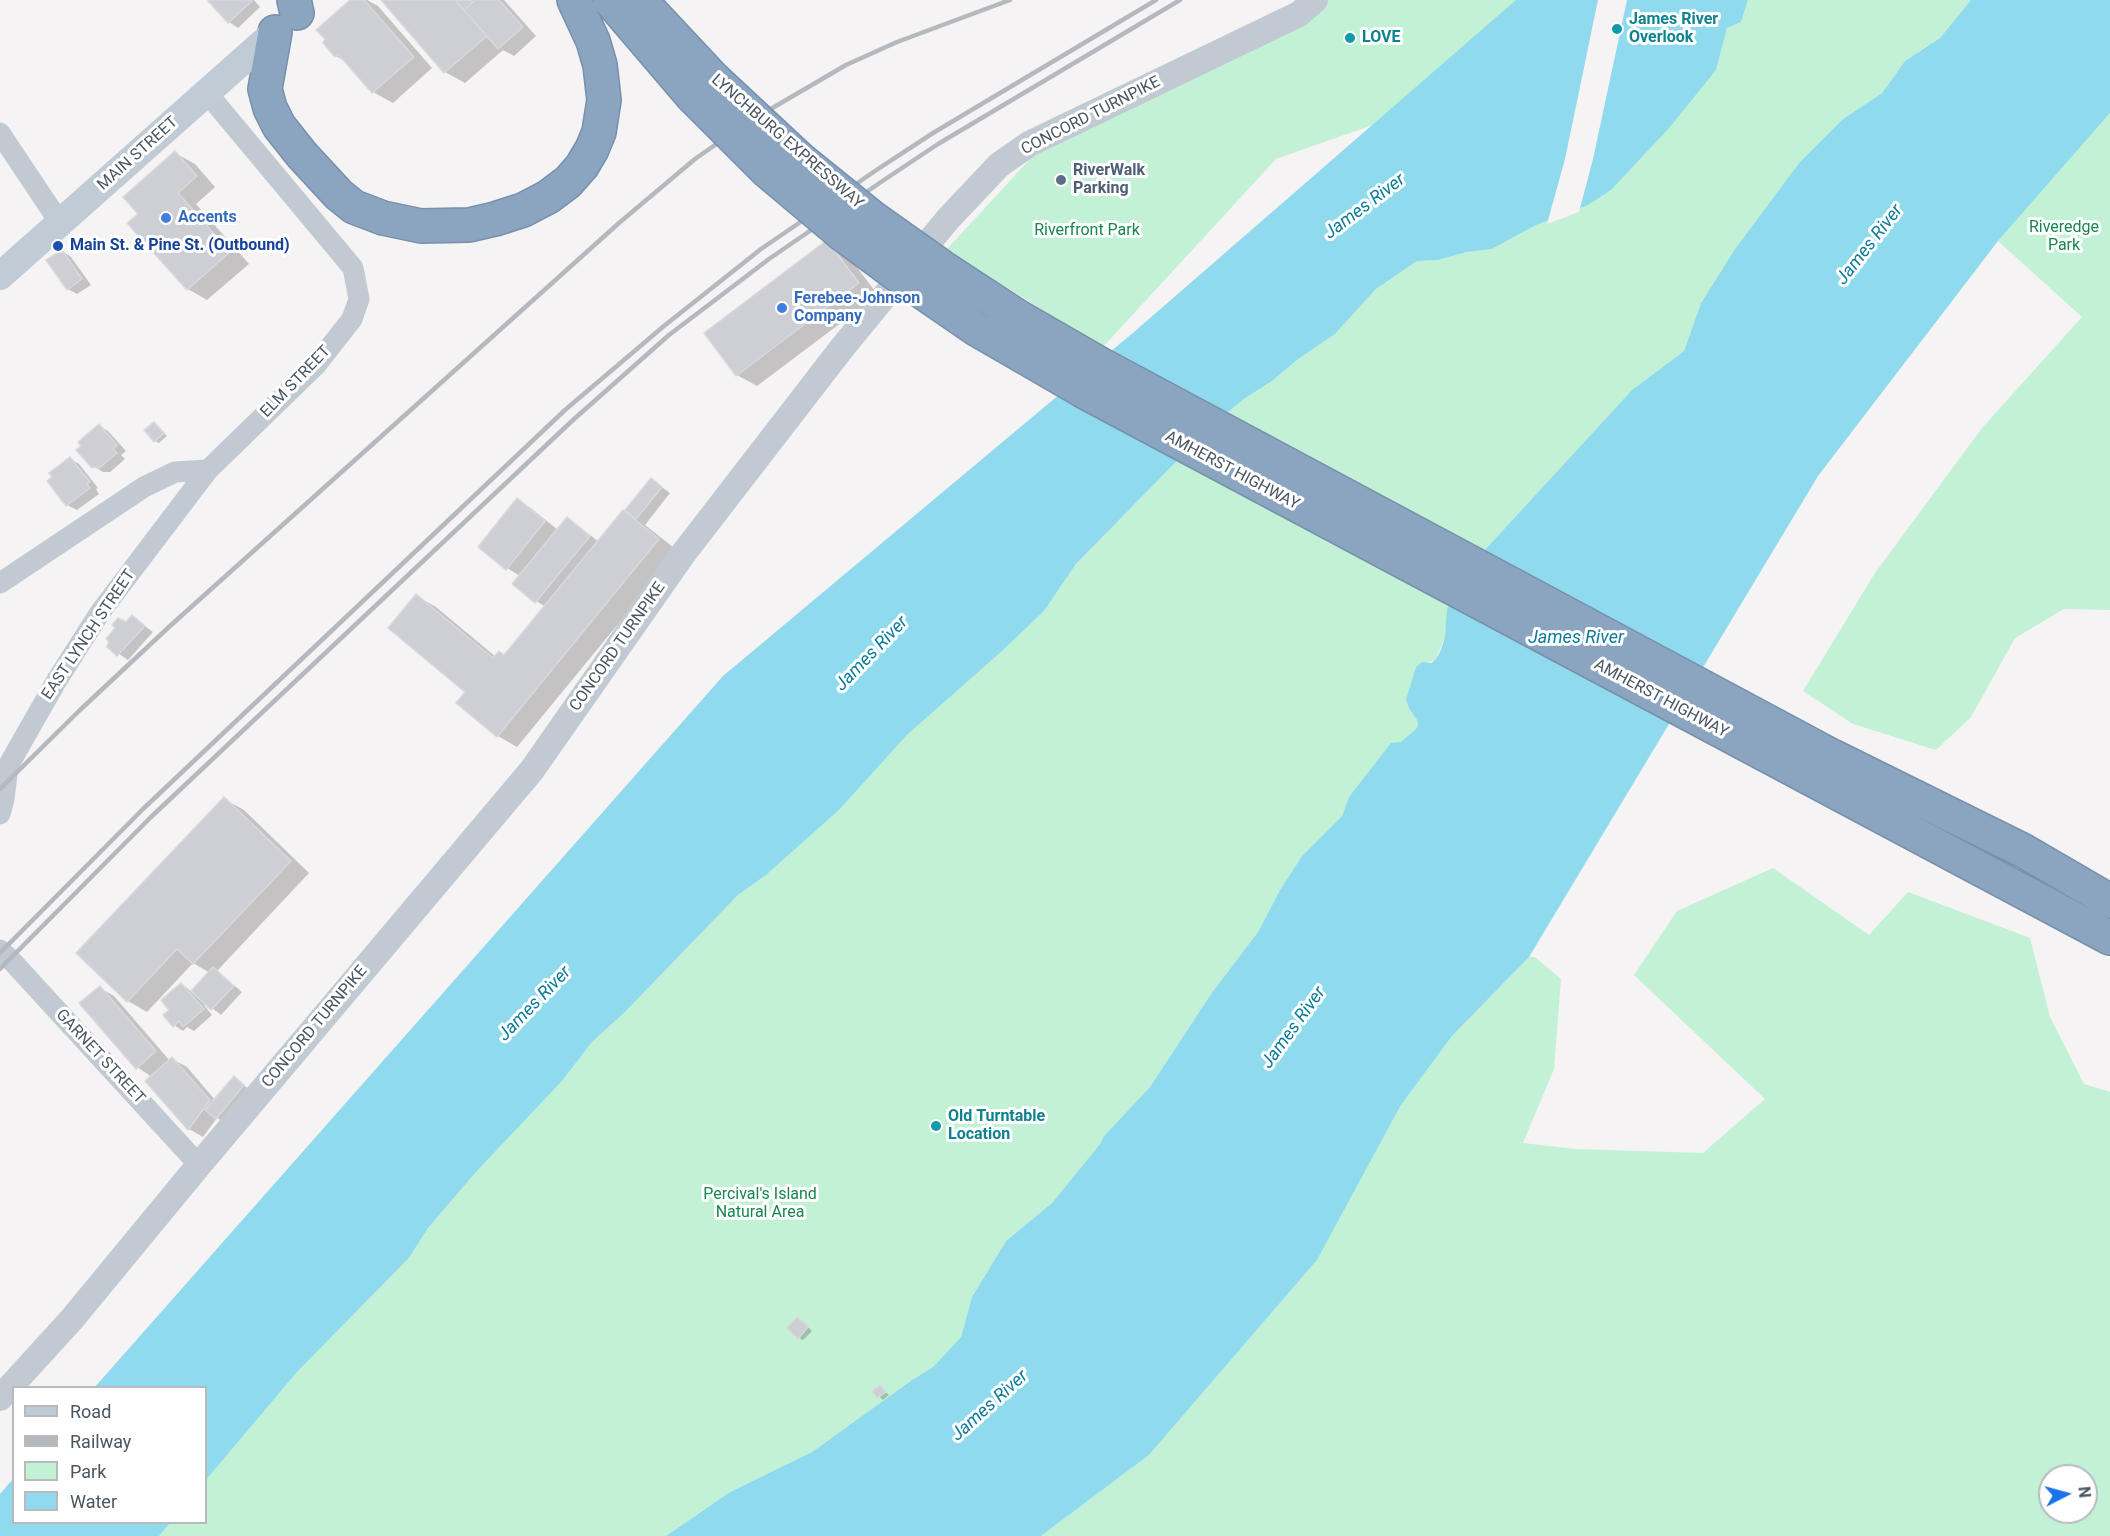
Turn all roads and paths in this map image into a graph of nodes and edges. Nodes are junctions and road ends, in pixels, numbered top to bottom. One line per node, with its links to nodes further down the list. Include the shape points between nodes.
1 (574, 0): 5 (highway, via 600,65 604,100 592,149 568,182 548,197 523,210 468,225 421,226 354,207 302,155 279,126 265,89)
2 (610, 0): 6 (highway, LYNCHBURG EXPRESSWAY)
3 (640, 0): 6 (highway, LYNCHBURG EXPRESSWAY)
4 (1315, 0): 19 (street, CONCORD TURNPIKE, via 1299,14 1029,144 999,165 948,219 842,348 682,554 532,770)
5 (286, 13): 7 (main road, MAIN STREET)
6 (703, 88): 11 (highway, LYNCHBURG EXPRESSWAY, bridge, via 873,218 1017,316)
7 (207, 93): 9 (main road, MAIN STREET); 12 (street, ELM STREET, via 353,268 359,299 352,319 315,365)
8 (0, 133): 9 (street)
9 (60, 223): 10 (main road, MAIN STREET)
10 (0, 276)
11 (1093, 378): 14 (highway, AMHERST HIGHWAY)
12 (208, 470): 13 (street, via 175,472 144,487); 15 (street, EAST LYNCH STREET, via 101,611 57,680 8,766)
13 (0, 583)
14 (1823, 769): 16 (highway, AMHERST HIGHWAY, via 2024,851); 17 (highway, AMHERST HIGHWAY)
15 (0, 814)
16 (2110, 901)
17 (2110, 938)
18 (0, 950): 19 (street, GARNET STREET)
19 (199, 1165): 20 (street, CONCORD TURNPIKE, via 72,1319)
20 (0, 1398)

